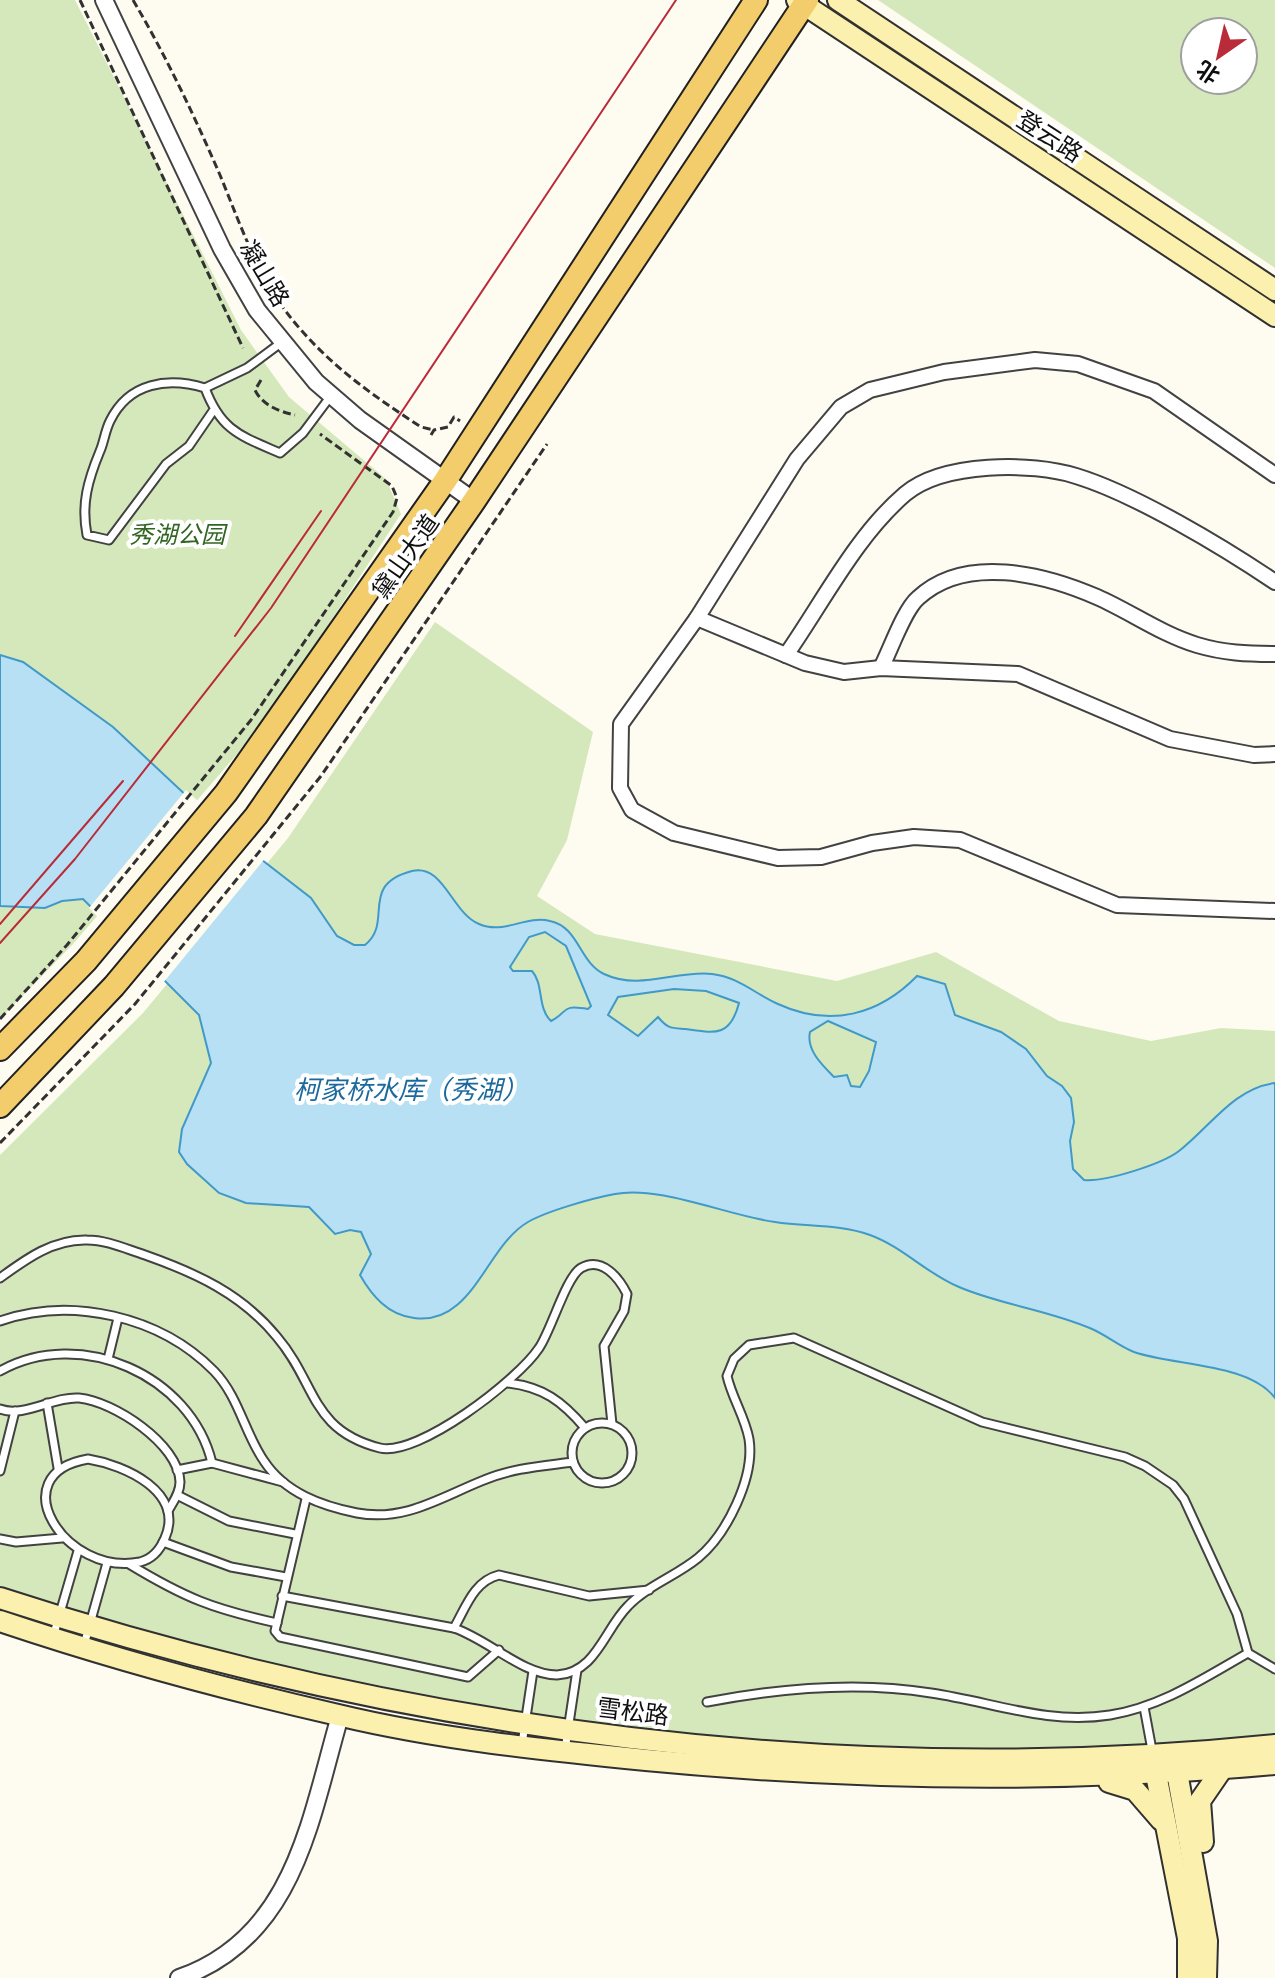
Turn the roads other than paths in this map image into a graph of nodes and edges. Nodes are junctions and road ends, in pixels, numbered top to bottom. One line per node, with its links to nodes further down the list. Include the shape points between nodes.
1 (104, 0): 7 (street, 凝山路, via 236,275)
2 (756, 0): 12 (main road, 黛山大道)
3 (838, 0): 5 (main road, 登云路)
4 (803, 2): 6 (main road, 登云路); 13 (main road, 黛山大道)
5 (1275, 290)
6 (1275, 316)
7 (282, 342): 8 (lane, via 247,368); 9 (street, 凝山路)
8 (205, 388): 10 (lane); 10 (lane, via 182,381 148,385 127,397 110,421 89,478 82,513 87,535 109,540)
9 (331, 395): 10 (lane, via 303,433 280,453 231,431); 12 (street, 凝山路)
10 (213, 411)
11 (1275, 475): 15 (street, via 1154,391 1078,364 1035,360 944,372 870,390 841,407 797,459)
12 (445, 481): 13 (street, 凝山路); 21 (main road, 黛山大道, via 226,793 86,961)
13 (474, 501): 22 (main road, 黛山大道, via 256,816 114,986)
14 (1275, 582): 17 (street, via 1126,496 1075,475 1006,467 955,471 908,491 876,524)
15 (697, 618): 17 (street); 20 (street, via 621,724 620,788 632,810 674,833 778,858 821,857 914,837 960,840 1117,905)
16 (1275, 654): 18 (street, via 1231,654 1194,644 1052,580 998,572 951,576 916,599)
17 (786, 655): 18 (street, via 844,672)
18 (881, 668): 19 (street, via 1018,674 1170,739)
19 (1275, 754)
20 (1275, 911)
21 (0, 1049)
22 (0, 1106)
23 (0, 1278): 28 (lane, via 37,1251 85,1239 200,1275 278,1338 329,1423 349,1438 384,1449 412,1446)
24 (118, 1318): 25 (lane, via 76,1308 34,1310); 26 (lane); 39 (lane, via 179,1344 214,1371 238,1404 264,1461)
25 (0, 1321)
26 (108, 1359): 27 (lane, via 40,1357); 35 (lane, via 174,1396 197,1420)
27 (0, 1371)
28 (508, 1383): 32 (lane, via 541,1347 580,1268 611,1270 627,1294 624,1311 604,1346); 33 (lane, via 529,1385 558,1399)
29 (47, 1403): 31 (lane); 36 (lane); 37 (lane, via 83,1399 121,1412 164,1448)
30 (0, 1409): 31 (lane)
31 (15, 1411): 38 (lane)
32 (612, 1424): 33 (lane); 34 (lane, via 632,1447 622,1475 603,1483 592,1481)
33 (585, 1428): 34 (lane, via 573,1443)
34 (573, 1462): 41 (lane, via 513,1470 424,1507 390,1515)
35 (212, 1463): 37 (lane); 39 (lane)
36 (58, 1468): 42 (lane, via 88,1459 108,1462 150,1486); 44 (lane, via 48,1480 44,1511)
37 (177, 1470): 40 (lane)
38 (0, 1471)
39 (284, 1483): 41 (lane)
40 (177, 1495): 42 (lane); 43 (lane, via 229,1521)
41 (306, 1499): 43 (lane)
42 (168, 1511): 46 (lane)
43 (295, 1534): 50 (lane)
44 (62, 1538): 45 (lane); 47 (lane)
45 (0, 1539)
46 (163, 1542): 49 (lane, via 147,1561); 50 (lane, via 231,1567)
47 (78, 1551): 48 (lane); 54 (lane)
48 (107, 1563): 49 (lane); 57 (lane)
49 (129, 1564): 56 (lane, via 194,1601)
50 (286, 1577): 52 (lane)
51 (651, 1589): 58 (lane, via 589,1596 499,1575 477,1586); 62 (lane, via 699,1557 724,1526 749,1467 749,1441 727,1376 734,1359 749,1345 794,1338 958,1413 1125,1457 1160,1474 1184,1499 1237,1614); 64 (lane, via 630,1603 593,1657)
52 (282, 1596): 56 (lane); 58 (lane)
53 (0, 1598): 54 (main road, 雪松路)
54 (59, 1617): 57 (main road, 雪松路); 59 (lane)
55 (0, 1621): 59 (main road, 雪松路)
56 (277, 1623): 61 (lane, via 280,1637 468,1677)
57 (90, 1626): 60 (lane); 69 (main road, 雪松路, via 344,1692)
58 (454, 1628): 61 (lane)
59 (53, 1638): 60 (main road, 雪松路)
60 (83, 1648): 68 (main road, 雪松路)
61 (499, 1650): 65 (lane)
62 (1248, 1653): 63 (lane); 67 (lane)
63 (1275, 1669)
64 (577, 1670): 65 (lane, via 558,1675); 70 (lane)
65 (533, 1671): 69 (lane)
66 (707, 1702): 67 (lane, via 761,1692 871,1688 930,1693 1073,1719)
67 (1144, 1707): 75 (lane)
68 (340, 1716): 72 (main road, 雪松路); 80 (street, via 295,1868 274,1905 244,1943 208,1968)
69 (525, 1723): 70 (main road, 雪松路); 72 (lane)
70 (568, 1729): 73 (lane); 75 (main road, 雪松路, via 759,1752)
71 (1275, 1745): 75 (main road, 雪松路)
72 (522, 1746): 73 (main road, 雪松路)
73 (565, 1752): 77 (main road, 雪松路, via 758,1770)
74 (1275, 1764): 76 (main road, 雪松路)
75 (1165, 1765): 76 (main road, 雪松路); 77 (main road, 雪松路); 78 (main road); 79 (main road)
76 (1222, 1769): 79 (main road, via 1200,1801 1198,1815 1212,1899)
77 (1065, 1777): 78 (main road, via 1135,1790 1156,1810)
78 (1167, 1832): 81 (main road, via 1188,1938)
79 (1207, 1941): 82 (main road)
80 (179, 1978)
81 (1188, 1978)
82 (1206, 1978)

